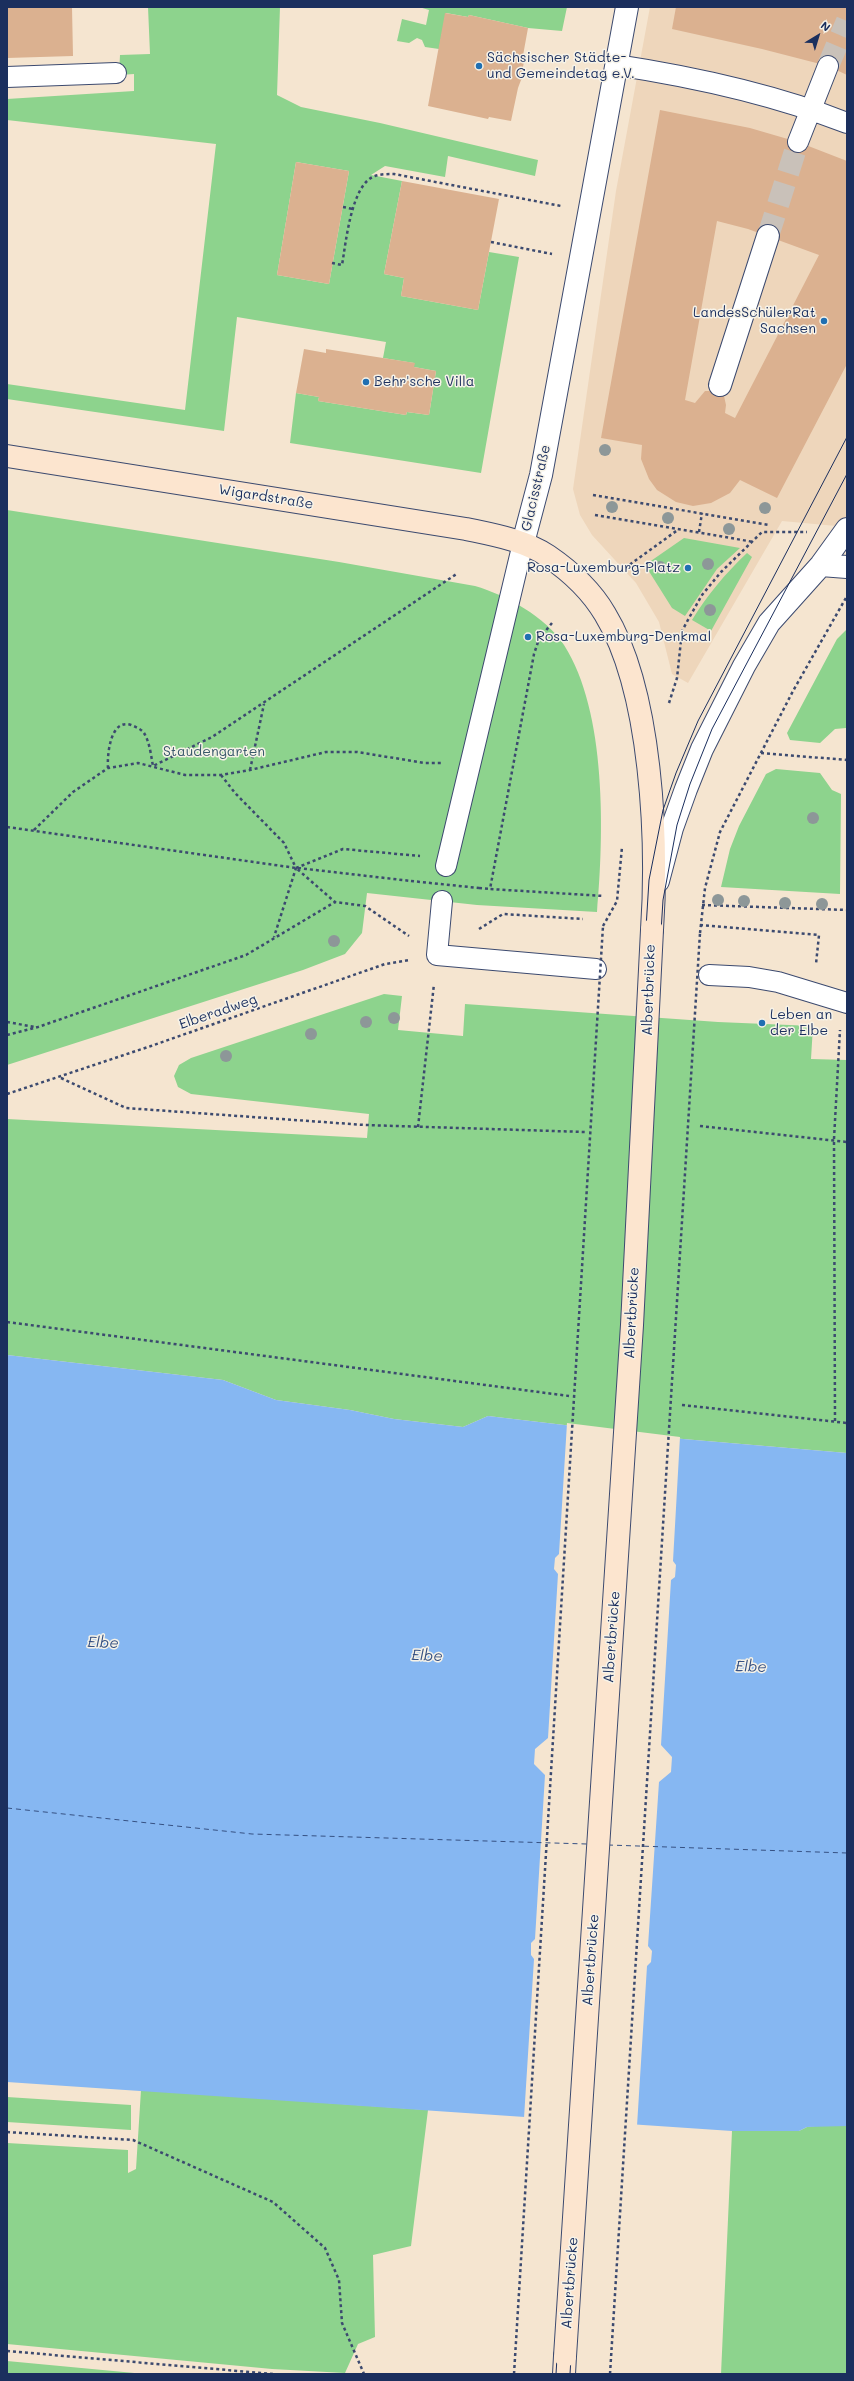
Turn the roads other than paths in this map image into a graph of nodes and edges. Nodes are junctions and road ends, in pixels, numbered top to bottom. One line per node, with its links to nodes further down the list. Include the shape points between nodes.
1 (627, 7): 2 (street, Glacisstraße)
2 (616, 64): 6 (lane, via 742,89); 13 (street, Glacisstraße, via 541,475)
3 (828, 66): 6 (lane)
4 (116, 73): 5 (lane)
5 (7, 77)
6 (811, 109): 7 (lane); 8 (lane)
7 (847, 123)
8 (798, 142)
9 (768, 236): 10 (street)
10 (720, 385)
11 (7, 456): 13 (main road, Wigardstraße, via 466,529)
12 (846, 530): 14 (street)
13 (523, 543): 16 (lane); 17 (main road, via 548,556 591,594 618,639 628,666 638,704 647,767)
14 (821, 565): 15 (street); 17 (street, via 769,623 721,709 681,802 662,861)
15 (847, 567)
16 (446, 866)
17 (654, 899): 22 (main road, Albertbrücke, bridge, via 632,1317)
18 (442, 901): 19 (lane, via 438,955)
19 (596, 969)
20 (709, 975): 21 (lane, via 749,977 814,992)
21 (844, 1002)
22 (564, 2374)

